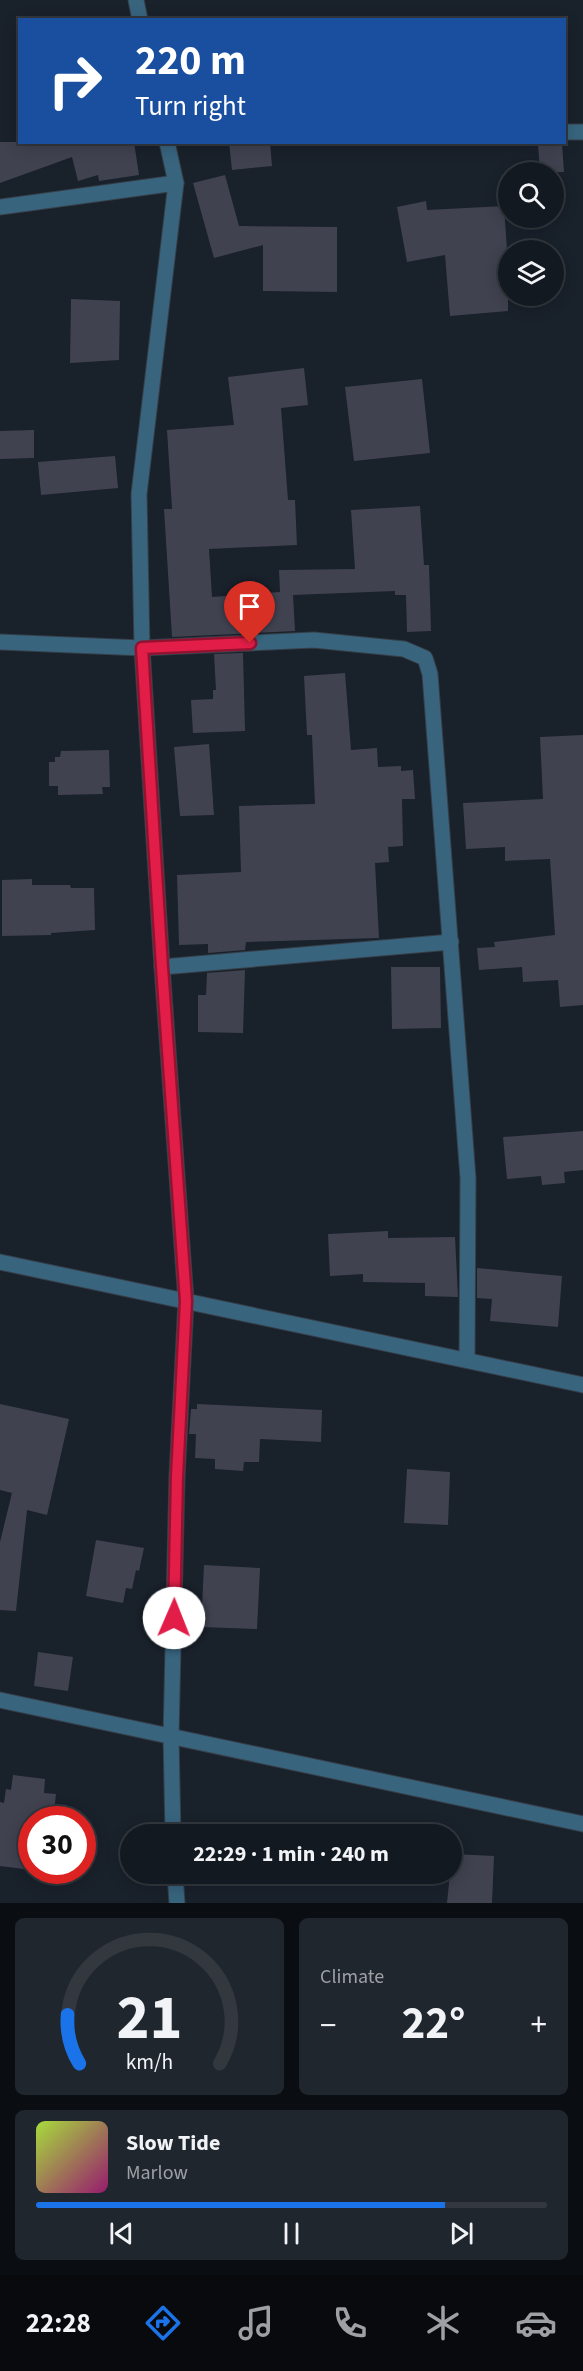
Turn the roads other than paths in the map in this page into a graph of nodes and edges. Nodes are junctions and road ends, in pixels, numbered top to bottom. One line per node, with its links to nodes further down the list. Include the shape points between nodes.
1 (136, 0): 2 (street)
2 (140, 18)
3 (566, 132): 4 (street)
4 (583, 132)
5 (167, 144): 6 (street)
6 (176, 183): 7 (street); 9 (street, via 139,494)
7 (0, 207)
8 (0, 642): 9 (street)
9 (142, 648): 10 (street, via 314,640 404,649 425,658 430,674); 11 (street)
10 (451, 942): 11 (street); 14 (street, via 468,1178)
11 (162, 967): 13 (street)
12 (0, 1262): 13 (street)
13 (186, 1301): 14 (street); 17 (street)
14 (467, 1360): 15 (street)
15 (583, 1384)
16 (0, 1700): 17 (street)
17 (171, 1736): 18 (street); 19 (street)
18 (173, 1824)
19 (583, 1824)
20 (176, 1884): 21 (street)
21 (177, 1903)

